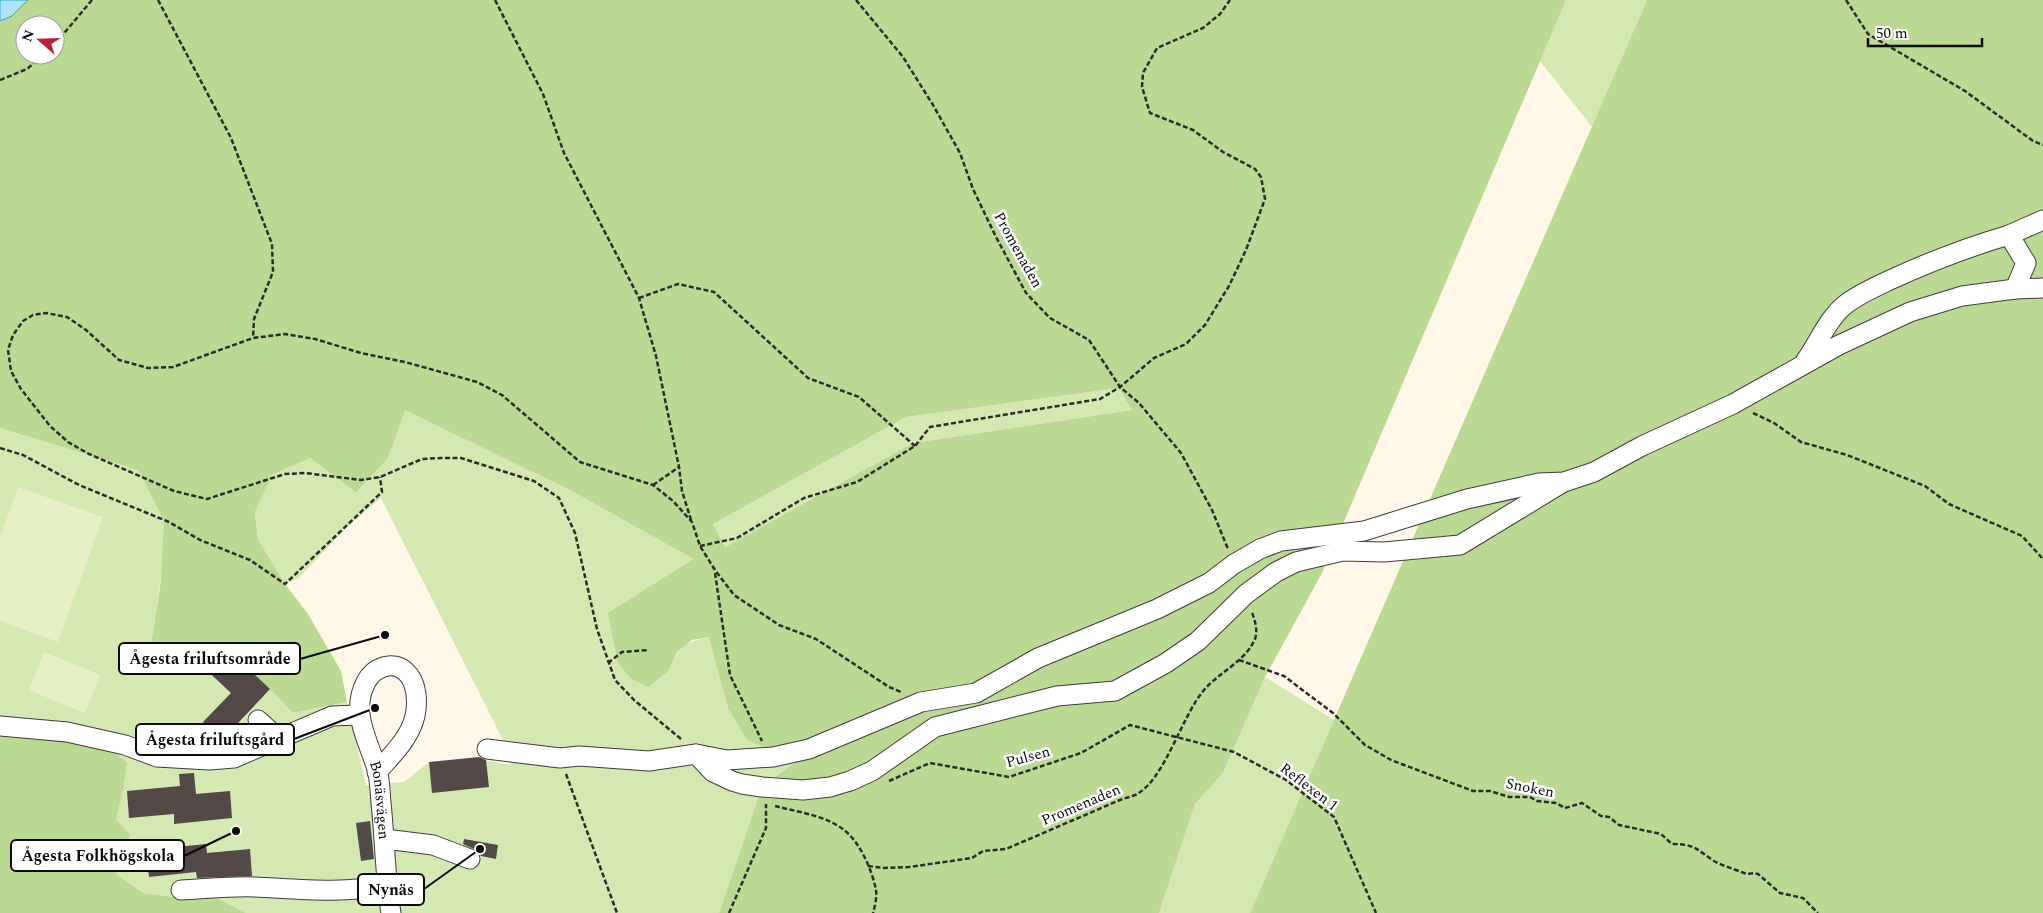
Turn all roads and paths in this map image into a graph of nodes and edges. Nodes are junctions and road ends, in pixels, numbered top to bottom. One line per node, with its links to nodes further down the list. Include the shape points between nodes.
1 (92, 0): 7 (path)
2 (158, 0): 16 (path, via 231,138 272,244 273,272 254,319)
3 (495, 0): 15 (path, via 543,94 564,152)
4 (856, 0): 18 (path, Promenaden, via 903,58 933,105 960,153 973,189 1026,293 1050,318 1089,340)
5 (1230, 0): 18 (path, via 1220,14 1203,28 1158,48 1143,73 1142,87 1150,113 1193,130 1223,152 1255,169 1261,177 1264,200 1246,250 1205,325 1186,344 1154,358)
6 (1846, 0): 10 (path, via 1868,34 1965,91 2032,141)
7 (65, 32)
8 (32, 65): 9 (path)
9 (0, 80)
10 (2043, 144)
11 (2043, 220): 12 (street)
12 (2009, 235): 13 (street, via 2026,263); 17 (street, via 1944,257 1845,304 1830,320)
13 (2015, 288): 14 (street); 17 (street, via 1962,296 1910,312)
14 (2043, 288)
15 (639, 298): 20 (path, via 678,284 714,292 808,378 860,397); 22 (path, via 656,356)
16 (253, 338): 23 (path, via 173,367 148,368 119,360 67,317 46,313 33,315 23,322 12,335 8,350 11,371 22,389 50,426 68,442 174,491 207,499 285,474 305,472 361,480); 25 (path, via 285,334 315,339 477,382 502,395 580,462)
17 (1804, 364): 19 (street)
18 (1120, 387): 20 (path, via 1100,399 930,428); 30 (path, Promenaden, via 1139,403 1181,453 1212,510)
19 (1733, 404): 24 (street, via 1594,472); 29 (path, via 1774,423 1801,442 1846,455 1924,486 1949,504 2022,536)
20 (915, 446): 28 (path, via 857,482 804,498 737,538)
21 (0, 448): 23 (path, via 22,455 79,485 250,560 285,584 382,492)
22 (679, 467): 25 (path); 26 (path, via 682,492)
23 (380, 477): 34 (path, via 422,459 461,458 534,482 559,498 575,534)
24 (1564, 482): 27 (street, via 1497,491 1364,531); 27 (street, via 1460,545 1384,552)
25 (653, 485): 26 (path)
26 (692, 522): 28 (path)
27 (1341, 543): 30 (street, via 1282,541); 42 (street, via 1276,572 1246,594 1198,641 1115,691 1057,696 935,727 872,771 850,781 803,790 742,784 713,772)
28 (700, 546): 31 (path)
29 (2043, 559)
30 (1234, 564): 35 (street, via 1209,583 1157,609 1038,658 976,693)
31 (715, 570): 35 (path, via 734,595 768,618 816,639 889,686); 43 (path, via 730,675 758,736)
32 (649, 650): 34 (path, via 622,652)
33 (1239, 660): 39 (path, Promenaden, via 1204,689); 57 (path, Snoken, via 1284,676 1333,713 1365,745 1391,760 1473,791 1530,798 1565,808 1582,803 1618,825 1661,834 1672,844 1690,844 1715,861 1746,874 1755,872 1780,893 1803,898)
34 (608, 663): 42 (path, via 614,680)
35 (921, 702): 43 (street, via 809,749)
36 (359, 715): 40 (street, via 332,716); 45 (street, Bonäsvägen); 45 (street, via 359,694 368,678 380,667 394,666 406,672 417,696 415,716 406,738)
37 (258, 720): 40 (street)
38 (0, 726): 40 (street, via 67,732 157,757 209,760 234,758)
39 (1176, 736): 46 (path, Pulsen, via 1130,725 1081,753 1009,776 930,763); 49 (path, Promenaden, via 1165,761 1150,783 1136,795 1006,849 983,851 972,858 909,867); 56 (path, Reflexen 1, via 1234,752 1286,780 1334,818)
40 (279, 738)
41 (487, 749): 44 (street)
42 (696, 754): 43 (street, via 727,760); 44 (street, via 649,761 579,756)
43 (773, 757)
44 (560, 758): 53 (path)
45 (377, 772): 47 (street, Bonäsvägen)
46 (883, 784)
47 (385, 839): 48 (street, via 432,845); 50 (street, Bonäsvägen)
48 (470, 859)
49 (868, 866): 54 (path, via 844,830 822,818 766,804 766,828); 55 (path, via 877,892)
50 (386, 885): 51 (street, via 364,890 253,887); 52 (street, Bonäsvägen)
51 (181, 890)
52 (391, 913)
53 (617, 913)
54 (729, 913)
55 (874, 913)
56 (1376, 913)
57 (1818, 913)

